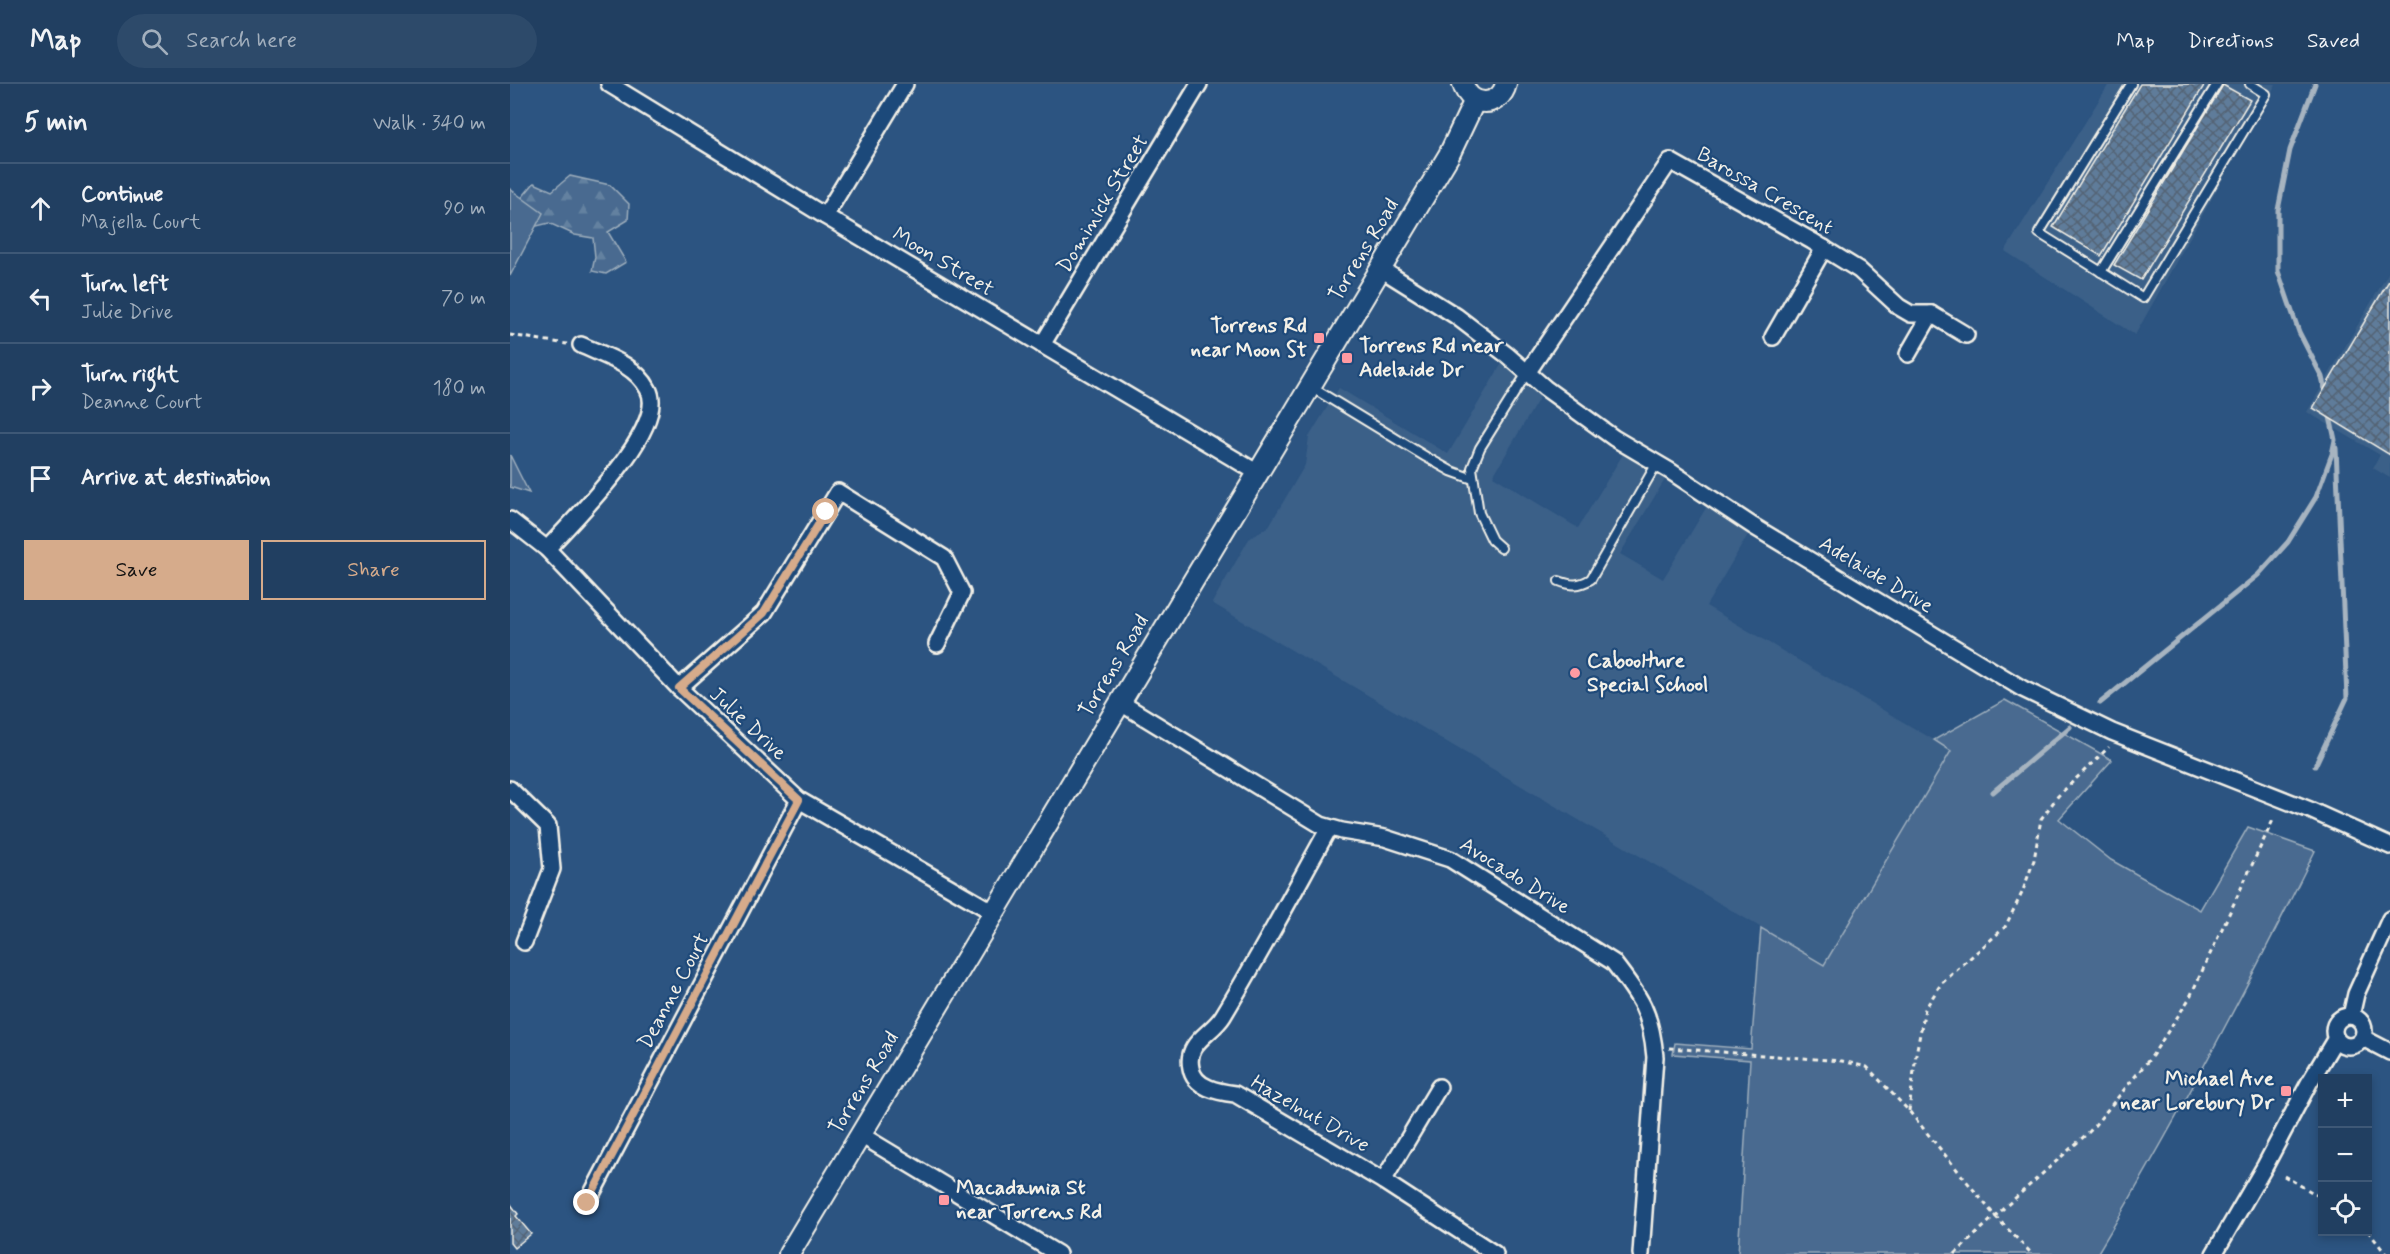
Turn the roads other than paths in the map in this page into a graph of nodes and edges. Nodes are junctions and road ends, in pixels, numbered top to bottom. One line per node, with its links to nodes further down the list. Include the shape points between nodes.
1 (611, 84): 9 (street, Moon Street)
2 (904, 84): 9 (street)
3 (1199, 84): 17 (street, Dominick Street)
4 (1506, 84): 8 (main road, via 1505,90 1488,102)
5 (2131, 84): 12 (lane, via 2039,233)
6 (2217, 84): 12 (lane)
7 (2250, 84): 12 (lane, via 2266,94 2143,298)
8 (1469, 92): 11 (main road, Torrens Road, via 1449,155)
9 (825, 216): 17 (street, Moon Street)
10 (1824, 248): 13 (street, Barossa Crescent, via 1859,270 1905,311); 15 (street); 19 (street, Barossa Crescent, via 1670,161)
11 (1381, 269): 19 (street, Adelaide Drive, via 1456,316); 20 (main road, Torrens Road)
12 (2101, 272)
13 (1932, 314): 14 (street, Barossa Crescent); 18 (street)
14 (1966, 335)
15 (1773, 337)
16 (581, 345): 26 (street, via 633,370 652,396 651,414 615,474)
17 (1042, 345): 22 (street, Moon Street)
18 (1908, 354)
19 (1527, 373): 21 (street, Adelaide Drive, via 1614,438); 23 (lane, via 1480,447 1472,468)
20 (1311, 387): 22 (main road, Torrens Road); 23 (lane, via 1450,471)
21 (1657, 463): 27 (lane, via 1591,579 1574,586); 34 (street, Adelaide Drive, via 1753,526 2046,701)
22 (1258, 473): 30 (main road, Torrens Road)
23 (1473, 479): 25 (lane, via 1484,527)
24 (510, 520): 26 (street, Julie Drive)
25 (1501, 548)
26 (547, 549): 29 (street, Julie Drive)
27 (1559, 581)
28 (937, 644): 29 (street, via 962,593 944,558 838,492 764,613)
29 (679, 688): 32 (street, Julie Drive)
30 (1121, 703): 33 (street, Avocado Drive); 35 (main road, Torrens Road)
31 (510, 789): 37 (street, via 549,826 552,869)
32 (799, 800): 35 (street, Julie Drive); 45 (street, Deanne Court)
33 (1329, 828): 44 (street, Hazelnut Drive, via 1219,1023 1200,1038 1191,1056 1190,1070 1211,1090 1235,1094); 49 (street, Avocado Drive, via 1385,838 1450,859 1614,962 1633,987 1652,1027 1655,1057)
34 (2390, 846)
35 (993, 912): 43 (main road, Torrens Road)
36 (2390, 919): 38 (street, via 2356,994)
37 (524, 942)
38 (2351, 1016): 39 (street, via 2337,1023); 40 (street, via 2361,1022)
39 (2336, 1038): 40 (street, via 2351,1047); 50 (street)
40 (2363, 1038): 41 (street)
41 (2390, 1052)
42 (1439, 1087): 44 (street)
43 (861, 1135): 46 (main road, Torrens Road); 47 (street)
44 (1383, 1181): 48 (street, Hazelnut Drive)
45 (587, 1203)
46 (789, 1254)
47 (1058, 1254)
48 (1495, 1254)
49 (1641, 1254)
50 (2214, 1254)

